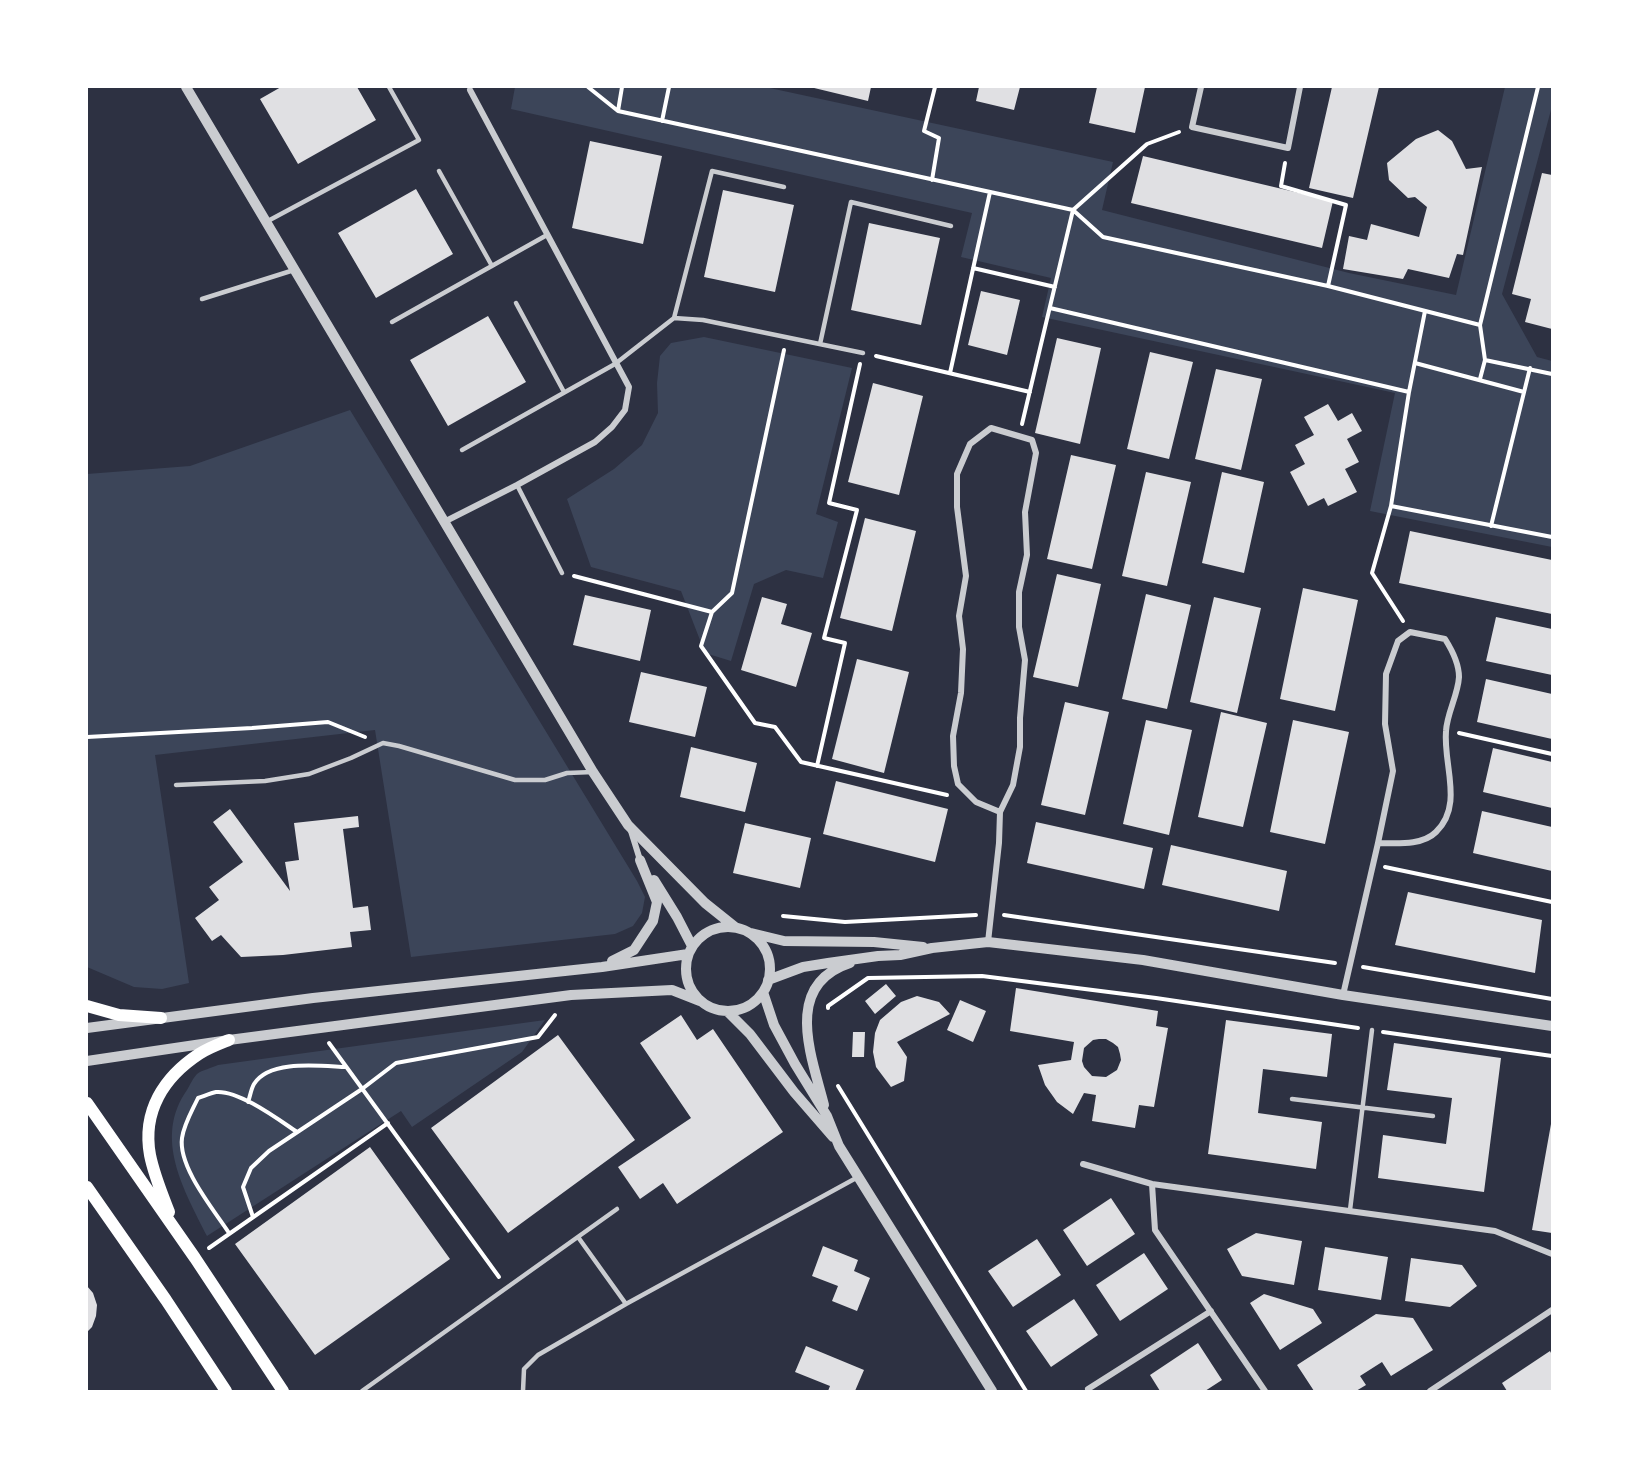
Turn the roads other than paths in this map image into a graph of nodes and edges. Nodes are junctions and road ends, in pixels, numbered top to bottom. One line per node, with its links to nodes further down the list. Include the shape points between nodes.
1 (186, 87): 8 (street)
2 (389, 87): 8 (lane, via 419,140)
3 (1201, 87): 4 (street, via 1192,127 1288,148)
4 (1300, 87)
5 (470, 90): 10 (street)
6 (439, 171): 11 (lane)
7 (784, 187): 15 (lane, via 712,171)
8 (266, 222): 12 (street)
9 (951, 226): 17 (lane, via 850,202)
10 (547, 236): 11 (lane); 19 (street)
11 (492, 266): 16 (lane)
12 (295, 270): 13 (lane); 23 (street)
13 (202, 300)
14 (516, 303): 20 (lane)
15 (674, 318): 17 (lane, via 703,320); 19 (lane)
16 (392, 322)
17 (820, 344): 18 (lane)
18 (863, 352)
19 (615, 364): 20 (lane); 22 (street, via 629,387 625,410 612,427 595,442)
20 (564, 392): 21 (lane)
21 (462, 450)
22 (517, 485): 23 (street); 24 (lane)
23 (444, 522): 25 (street)
24 (562, 573)
25 (593, 772): 26 (lane, via 567,773 545,780 515,780 383,743 309,774 265,781); 28 (street)
26 (176, 785)
27 (1000, 812): 27 (street, via 1013,785 1020,747 1025,660 1019,627 1019,592 1027,555 1025,512 1036,453 1032,440 991,428 970,444 957,474 966,576 959,616 963,649 953,736 958,784 976,802); 33 (street)
28 (628, 825): 30 (street); 31 (street, via 705,903)
29 (1378, 843): 29 (street, via 1393,771 1385,724 1386,674 1398,641 1410,632 1445,639 1454,654 1459,677 1446,730 1452,794 1447,819 1434,834 1415,842); 40 (street)
30 (640, 860): 35 (street, via 677,917); 37 (street, via 657,902 653,921 634,950)
31 (735, 927): 32 (street); 35 (street, via 711,930)
32 (749, 932): 34 (street, via 784,940); 38 (street, via 767,952)
33 (988, 942): 34 (street); 40 (street, via 1143,960)
34 (932, 948): 36 (street)
35 (690, 950): 37 (street); 41 (street, via 686,979)
36 (900, 955): 38 (street, via 803,967); 53 (street, via 847,964 825,975 808,1004 806,1035)
37 (602, 967): 44 (street)
38 (768, 980): 39 (street)
39 (763, 992): 43 (street, via 754,1003); 53 (street, via 774,1025)
40 (1343, 995): 45 (street)
41 (700, 1001): 43 (street); 48 (street, via 672,990 570,995)
42 (87, 1006): 44 (main road, via 119,1015)
43 (727, 1011): 55 (street)
44 (161, 1018): 46 (street)
45 (1552, 1026)
46 (87, 1028)
47 (1372, 1030): 52 (lane)
48 (229, 1040): 49 (street); 62 (main road, via 201,1052 179,1068 165,1083 151,1117 150,1154)
49 (87, 1061)
50 (1292, 1099): 52 (lane)
51 (87, 1103): 62 (main road)
52 (1363, 1108): 54 (lane); 61 (lane)
53 (827, 1116): 55 (street)
54 (1433, 1116)
55 (840, 1146): 57 (street)
56 (1083, 1164): 58 (street)
57 (858, 1177): 65 (lane); 73 (street)
58 (1152, 1184): 61 (street); 67 (street, via 1155,1230)
59 (87, 1187): 69 (main road)
60 (617, 1209): 63 (lane)
61 (1350, 1210): 64 (street, via 1495,1231)
62 (174, 1228): 70 (main road)
63 (578, 1237): 65 (lane); 71 (lane)
64 (1552, 1254)
65 (626, 1304): 72 (lane, via 538,1354 524,1369)
66 (1552, 1310): 75 (street)
67 (1211, 1311): 68 (street); 74 (street)
68 (1088, 1389)
69 (226, 1391)
70 (283, 1391)
71 (362, 1391)
72 (523, 1391)
73 (992, 1391)
74 (1265, 1391)
75 (1430, 1391)

